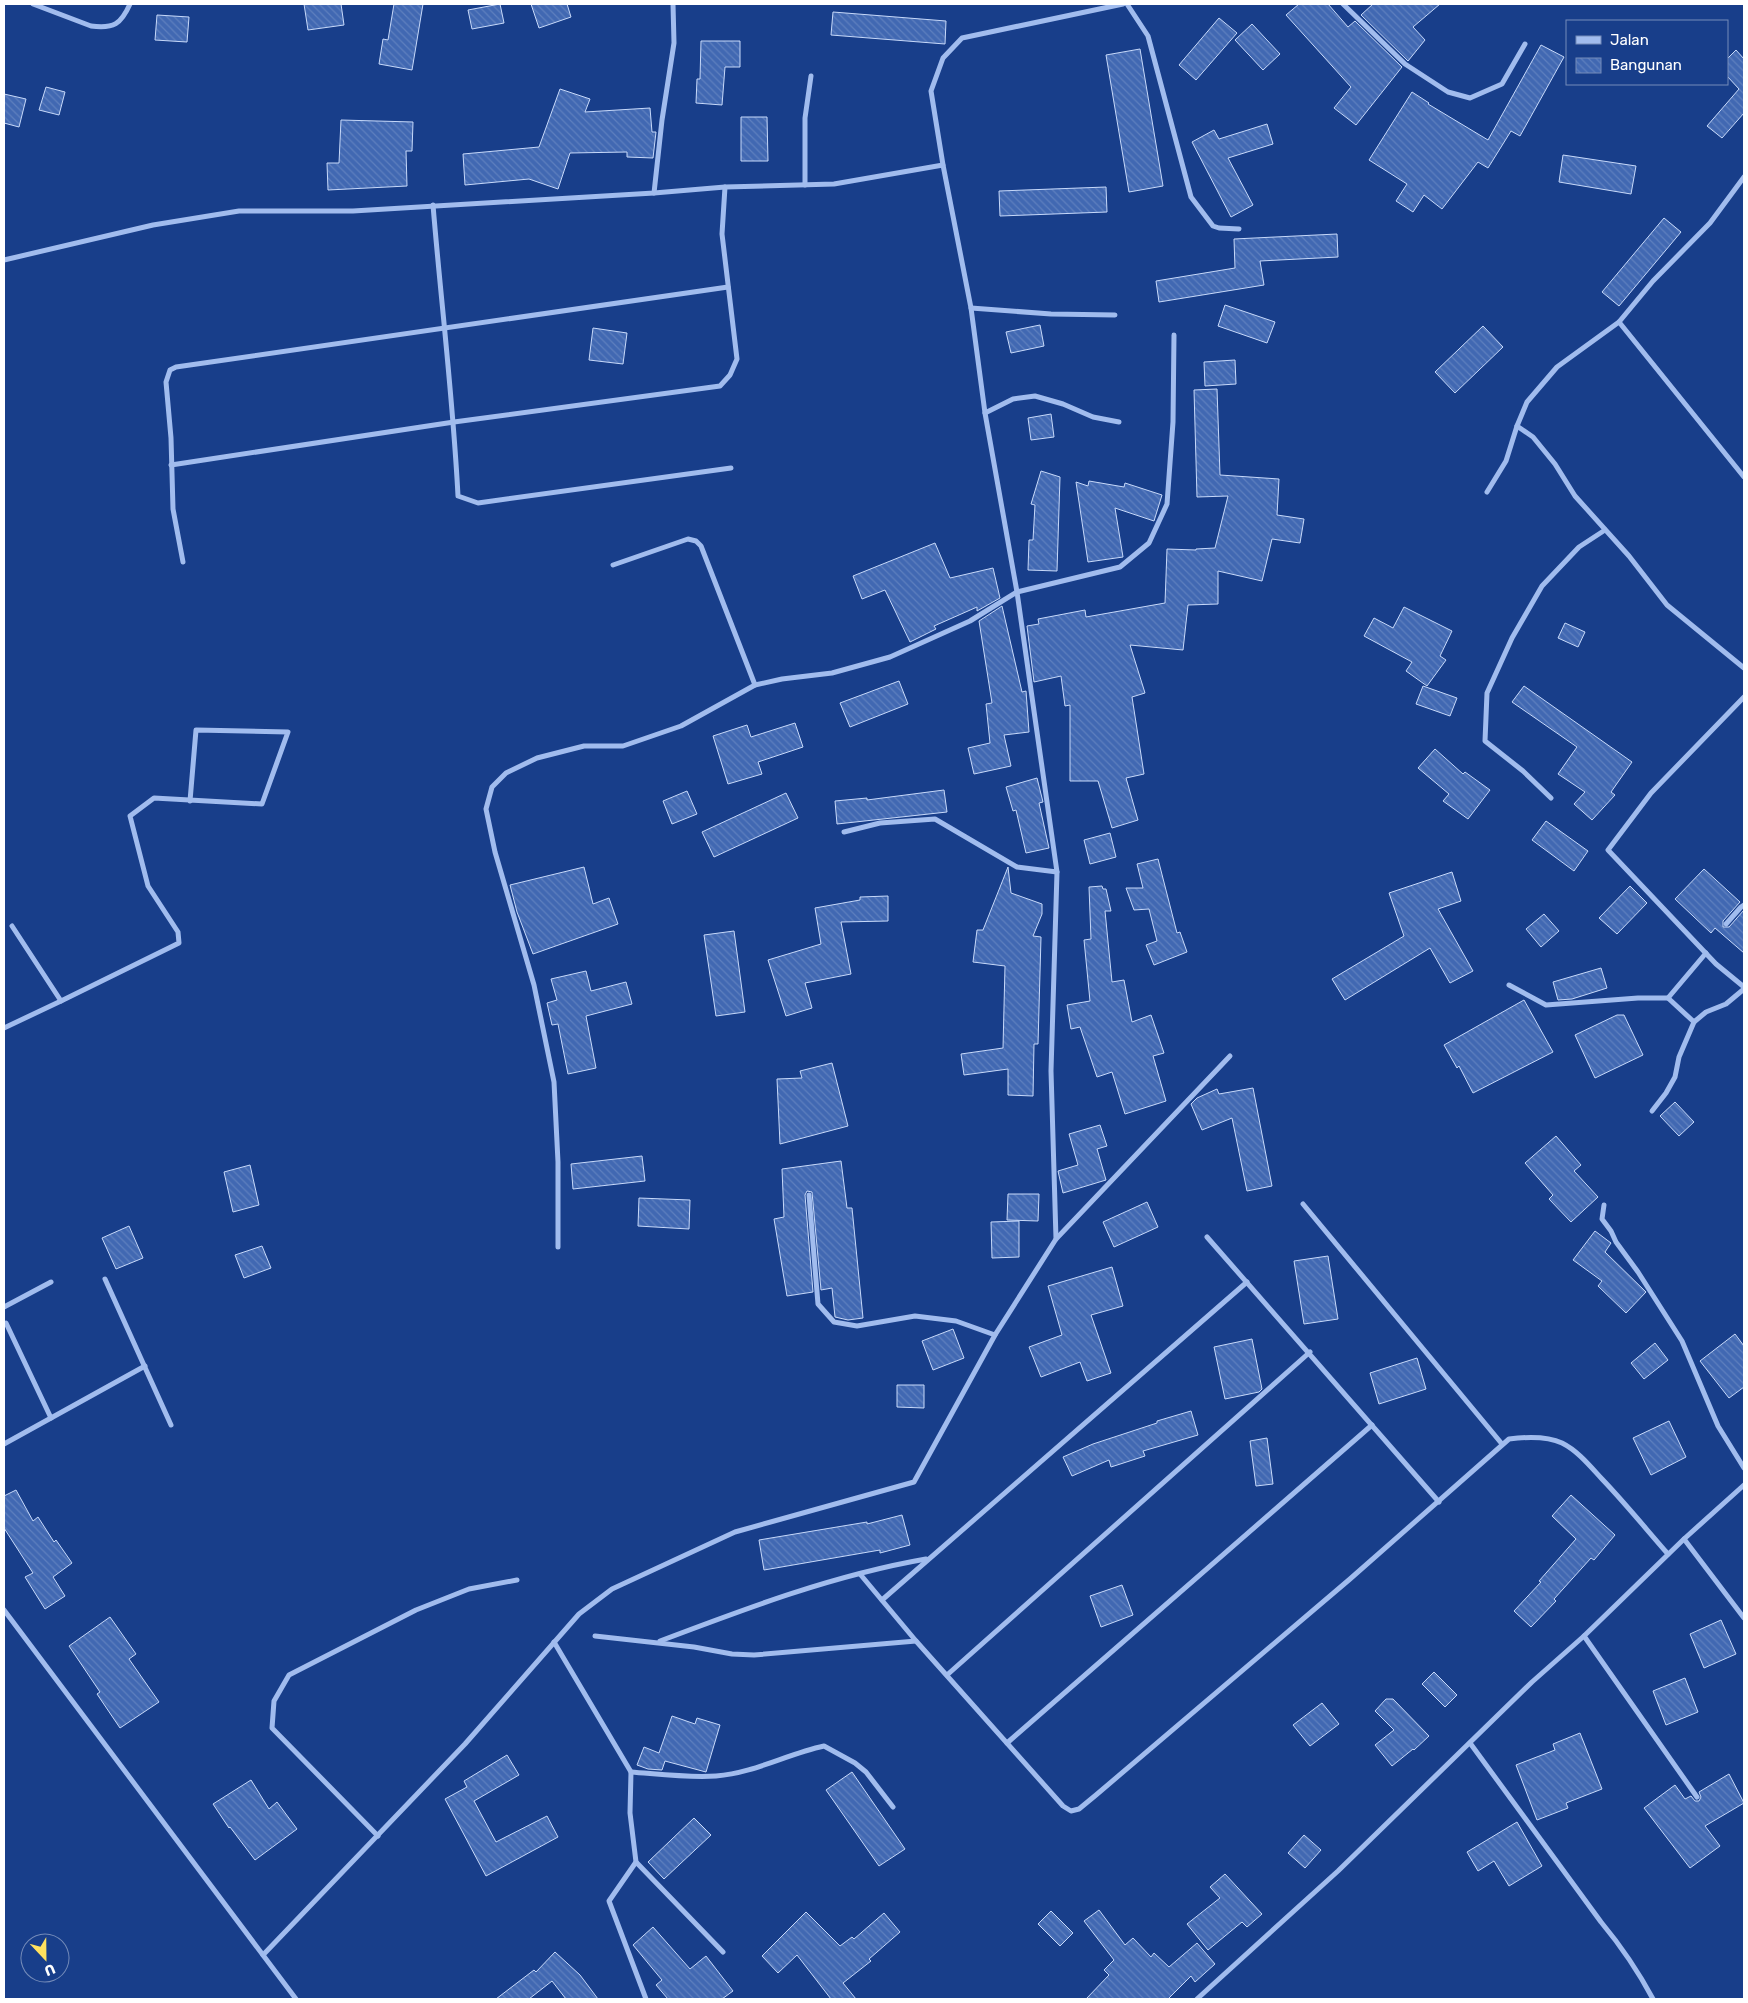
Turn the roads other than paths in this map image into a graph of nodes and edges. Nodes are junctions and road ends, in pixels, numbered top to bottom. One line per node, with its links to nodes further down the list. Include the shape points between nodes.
1 (33, 4): 2 (street, via 91,26 109,27 124,18)
2 (130, 4)
3 (673, 4): 12 (street, via 674,43)
4 (1125, 4): 8 (street, via 962,38 943,58 931,92); 14 (street, via 1148,36 1191,197 1213,226)
5 (1343, 4): 6 (street, via 1405,64 1448,92 1470,98 1502,84)
6 (1525, 44)
7 (811, 76): 10 (street, via 805,118)
8 (943, 165): 10 (street, via 834,184); 17 (street)
9 (1744, 177): 19 (street, via 1710,223 1653,281)
10 (805, 185): 11 (street)
11 (725, 187): 12 (street); 16 (street, via 722,234)
12 (654, 193): 13 (street)
13 (433, 205): 15 (street, via 353,211 239,211 153,224); 20 (street)
14 (1239, 229)
15 (4, 260)
16 (728, 287): 20 (street); 23 (street, via 737,359 730,375 720,386)
17 (971, 308): 18 (street); 22 (street)
18 (1115, 315)
19 (1619, 322): 25 (street, via 1557,367 1527,402); 28 (street)
20 (444, 328): 23 (street); 26 (street, via 170,370 166,382)
21 (1174, 335): 33 (street, via 1173,422 1167,504 1149,543 1120,567)
22 (985, 413): 24 (street, via 1013,399 1035,396 1093,417); 33 (street)
23 (454, 422): 26 (street); 27 (street, via 458,496 478,503)
24 (1119, 422)
25 (1517, 426): 29 (street, via 1506,461); 30 (street, via 1533,437 1575,496)
26 (171, 465): 31 (street, via 173,509)
27 (731, 468)
28 (1744, 477)
29 (1487, 492)
30 (1606, 530): 34 (street, via 1667,605); 37 (street, via 1579,548 1542,586 1512,638 1487,693 1485,741)
31 (182, 562)
32 (613, 565): 35 (street, via 688,539 696,541 701,546)
33 (1016, 592): 35 (street, via 970,621 890,657 832,673 782,678); 40 (street)
34 (1744, 668)
35 (755, 685): 58 (street, via 681,726 623,746 584,746 537,758 506,773 492,787 486,809 495,852 534,985 554,1082)
36 (1744, 697): 44 (street, via 1651,793 1608,850)
37 (1551, 798)
38 (190, 800): 38 (street, via 262,804 288,732 196,730); 48 (street, via 154,798 130,816 148,886 178,932 179,943)
39 (844, 832): 40 (street, via 880,823 935,819 1017,867)
40 (1057, 872): 57 (street, via 1051,1071)
41 (1744, 905): 42 (street)
42 (1726, 924)
43 (12, 926): 48 (street)
44 (1706, 953): 46 (street); 47 (street)
45 (1509, 985): 47 (street, via 1546,1005)
46 (1744, 988): 49 (street, via 1726,1004 1706,1012)
47 (1668, 998): 49 (street)
48 (61, 1001): 50 (street)
49 (1694, 1022): 52 (street, via 1679,1057 1675,1077)
50 (4, 1028)
51 (1230, 1056): 57 (street)
52 (1652, 1111)
53 (809, 1195): 64 (street, via 818,1304 834,1322 857,1326 915,1316 956,1321)
54 (1303, 1204): 71 (street)
55 (1604, 1205): 72 (street, via 1602,1219 1682,1341 1718,1426)
56 (1207, 1237): 61 (street)
57 (1056, 1239): 64 (street)
58 (558, 1247)
59 (105, 1279): 66 (street)
60 (51, 1282): 62 (street)
61 (1247, 1282): 65 (street); 77 (street)
62 (4, 1308)
63 (6, 1323): 67 (street)
64 (995, 1335): 86 (street, via 914,1482 735,1532 612,1589 579,1614)
65 (1310, 1352): 68 (street); 88 (street)
66 (145, 1366): 67 (street); 69 (street)
67 (51, 1418): 70 (street)
68 (1372, 1424): 74 (street); 89 (street)
69 (171, 1425)
70 (4, 1444)
71 (1502, 1444): 74 (street); 76 (street, via 1509,1439 1537,1439 1560,1442 1572,1449 1613,1490)
72 (1744, 1468)
73 (1744, 1485): 75 (street)
74 (1439, 1502): 89 (street, via 1079,1809 1070,1811 1063,1806)
75 (1684, 1539): 76 (street); 82 (street)
76 (1668, 1554): 84 (street)
77 (927, 1559): 78 (street); 80 (street)
78 (860, 1574): 80 (street); 87 (street, via 782,1596)
79 (517, 1580): 94 (street, via 469,1589 416,1610 289,1676 274,1701 272,1728)
80 (882, 1600): 85 (street)
81 (4, 1610): 97 (street)
82 (1744, 1618)
83 (595, 1636): 87 (street)
84 (1584, 1636): 90 (street); 92 (street)
85 (916, 1641): 87 (street, via 754,1655); 88 (street)
86 (554, 1642): 91 (street); 94 (street, via 465,1744)
87 (657, 1642)
88 (947, 1675): 89 (street)
89 (1007, 1743)
90 (1470, 1743): 100 (street, via 1338,1871); 101 (street, via 1620,1945)
91 (631, 1772): 93 (street, via 716,1776 771,1764 801,1750 824,1746 866,1772); 95 (street, via 630,1813)
92 (1697, 1797)
93 (893, 1807)
94 (378, 1836): 97 (street)
95 (636, 1862): 96 (street); 99 (street, via 609,1900)
96 (723, 1952)
97 (263, 1955): 98 (street)
98 (296, 1999)
99 (646, 1999)
100 (1197, 1999)
101 (1653, 1999)

